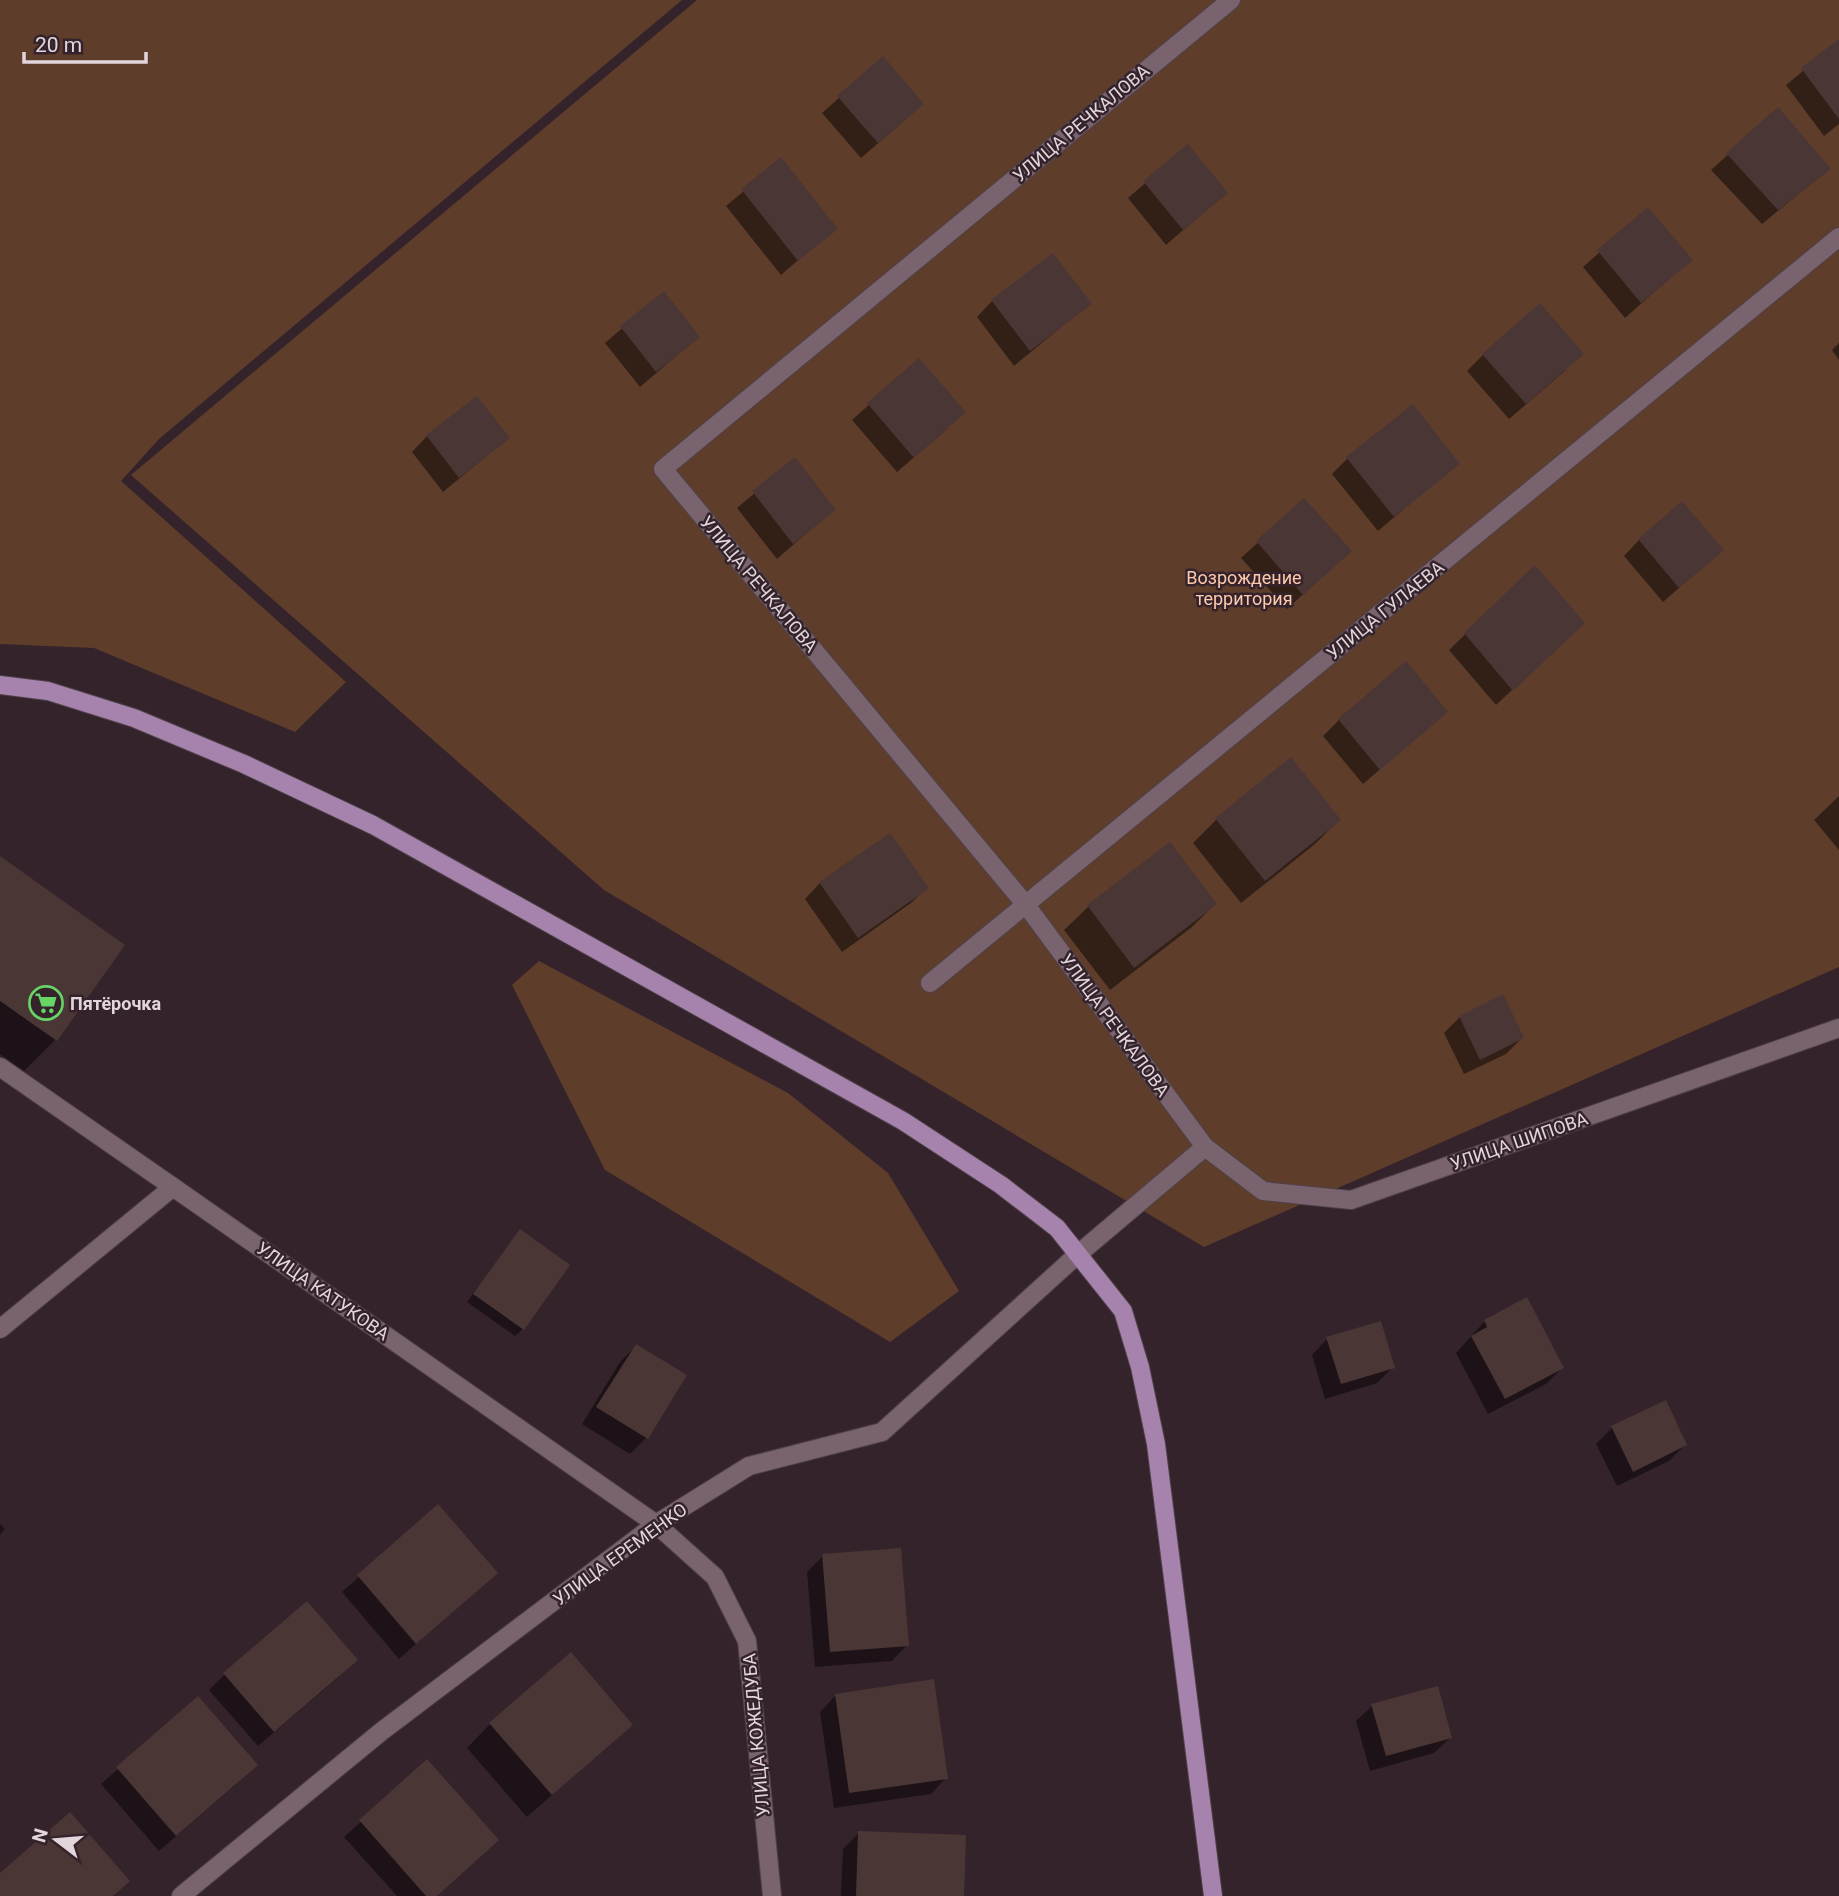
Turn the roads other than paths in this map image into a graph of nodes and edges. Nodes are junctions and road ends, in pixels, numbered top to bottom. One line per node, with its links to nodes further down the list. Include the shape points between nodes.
1 (1231, 0): 4 (street, УЛИЦА РЕЧКАЛОВА, via 663,469)
2 (1839, 237): 4 (street, УЛИЦА ГУЛАЕВА)
3 (0, 685): 10 (main road, via 48,691 134,718 373,825 903,1121 1001,1185 1056,1228)
4 (1026, 905): 5 (street, УЛИЦА ГУЛАЕВА); 8 (street, УЛИЦА РЕЧКАЛОВА)
5 (930, 983)
6 (1839, 1028): 8 (street, УЛИЦА ШИПОВА, via 1351,1200 1263,1191)
7 (0, 1067): 9 (street, УЛИЦА КАТУКОВА)
8 (1205, 1147): 10 (street)
9 (173, 1186): 11 (street); 12 (street, УЛИЦА КАТУКОВА)
10 (1077, 1255): 12 (street, УЛИЦА ЕРЕМЕНКО, via 882,1432 749,1466); 15 (main road, via 1123,1311 1140,1367 1156,1444)
11 (0, 1329)
12 (656, 1524): 13 (street, УЛИЦА ЕРЕМЕНКО, via 382,1731); 14 (street, УЛИЦА КОЖЕДУБА, via 715,1577 747,1642)
13 (181, 1896)
14 (772, 1896)
15 (1213, 1896)

